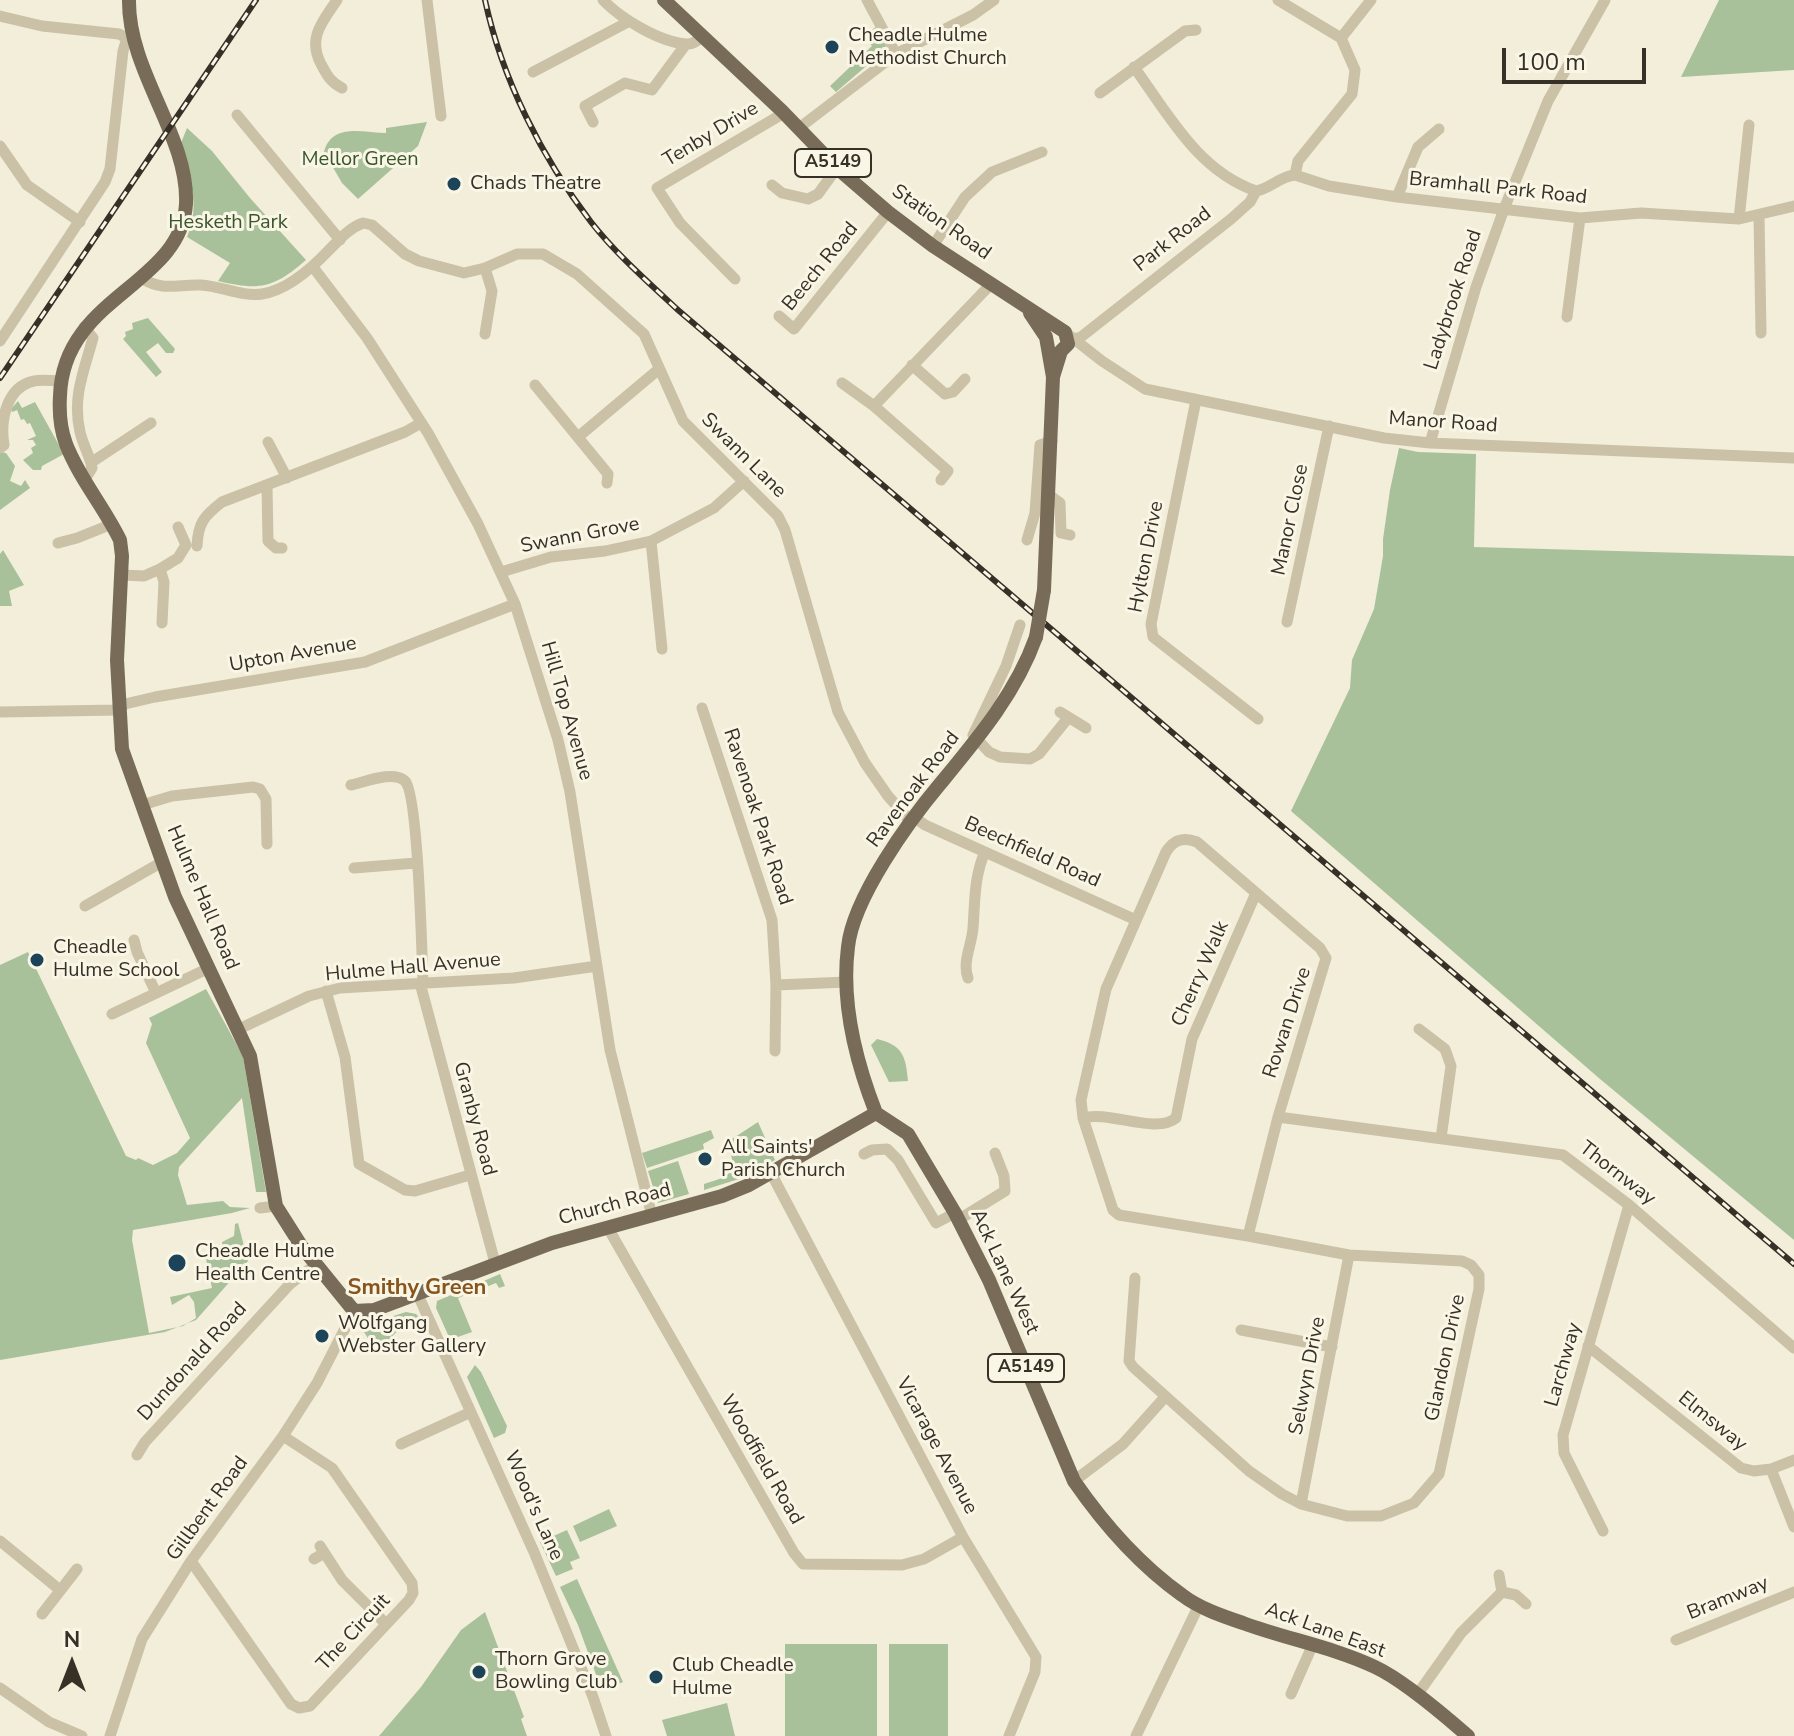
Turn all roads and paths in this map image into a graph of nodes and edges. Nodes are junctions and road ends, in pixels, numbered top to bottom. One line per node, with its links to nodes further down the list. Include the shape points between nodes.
1 (129, 0): 14 (main road, Hulme Hall Road)
2 (337, 0): 21 (street, via 314,40 331,82)
3 (427, 0): 25 (street)
4 (603, 0): 12 (street)
5 (664, 0): 15 (main road, Station Road / A5149)
6 (867, 0): 18 (street)
7 (994, 0): 18 (street)
8 (1278, 0): 16 (street)
9 (1371, 0): 16 (street)
10 (1605, 0): 38 (street, Ladybrook Road, via 1548,101)
11 (0, 16): 14 (street)
12 (628, 22): 17 (street); 20 (street)
13 (1196, 30): 19 (street, via 1185,31)
14 (130, 36): 43 (street, via 123,51 109,172); 48 (main road, Hulme Hall Road, via 172,137 186,202 176,237)
15 (703, 36): 17 (street); 23 (main road, Station Road / A5149)
16 (1341, 38): 33 (street, via 1355,70 1352,94 1298,161)
17 (686, 44): 26 (street, via 652,90 625,83 585,106)
18 (896, 54): 28 (street)
19 (1134, 67): 22 (street); 35 (street, via 1197,153 1223,175)
20 (533, 72)
21 (342, 88)
22 (1100, 93)
23 (784, 113): 28 (main road, Station Road / A5149); 49 (street, Tenby Drive, via 655,186 680,223)
24 (237, 115): 44 (street)
25 (441, 116)
26 (593, 122)
27 (1749, 125): 42 (street)
28 (799, 128): 32 (main road, Station Road / A5149)
29 (1439, 129): 36 (street, via 1418,147)
30 (0, 146): 43 (street, via 27,185)
31 (1042, 152): 45 (street, via 992,172 965,197)
32 (837, 168): 34 (street, via 808,199); 39 (main road, Station Road / A5149)
33 (1295, 175): 35 (street, Park Road); 36 (street, Bramhall Park Road)
34 (772, 185)
35 (1256, 191): 58 (street, Park Road, via 1231,219 1081,337)
36 (1397, 197): 38 (street, Bramhall Park Road)
37 (1794, 206): 40 (street, Bramhall Park Road)
38 (1504, 209): 41 (street, Bramhall Park Road); 75 (street, Ladybrook Road)
39 (888, 212): 45 (main road, Station Road / A5149); 52 (street, Beech Road, via 794,329)
40 (1759, 216): 42 (street, Bramhall Park Road); 55 (street)
41 (1580, 218): 42 (street, Bramhall Park Road, via 1641,213); 53 (street)
42 (1739, 219)
43 (80, 222): 59 (street)
44 (340, 240): 46 (street, Swann Lane); 47 (street, Swann Lane, via 367,223 419,261 464,273)
45 (933, 246): 50 (main road, Station Road / A5149)
46 (313, 267): 48 (street, Swann Lane, via 263,294 202,285 155,287); 70 (street, Hill Top Avenue)
47 (485, 268): 56 (street, via 492,291); 61 (street, Swann Lane, via 517,254 543,254 577,274 644,334)
48 (141, 278): 54 (main road, Hulme Hall Road)
49 (735, 279)
50 (992, 283): 51 (main road, Station Road / A5149); 60 (street)
51 (1022, 302): 57 (main road, Station Road / A5149); 58 (main road, Station Road / A5149)
52 (779, 316)
53 (1567, 317)
54 (84, 327): 64 (main road, Hulme Hall Road); 78 (street, via 93,338 78,384 78,412)
55 (1761, 333)
56 (485, 334)
57 (1046, 340): 58 (main road, via 1052,330); 58 (main road, via 1051,350); 62 (main road, Ravenoak Road / A5149)
58 (1065, 340): 62 (main road, Ravenoak Road / A5149); 67 (street, Manor Road, via 1145,389)
59 (0, 341)
60 (912, 365): 63 (street, via 945,394); 68 (street)
61 (659, 369): 72 (street); 82 (street, Swann Lane, via 683,421)
62 (1053, 377): 73 (main road, Ravenoak Road / A5149)
63 (965, 379)
64 (60, 381): 76 (street, via 30,382 15,394 3,412); 80 (main road, Hulme Hall Road, via 60,422)
65 (842, 383): 68 (street)
66 (535, 385): 72 (street)
67 (1196, 400): 71 (street, Manor Road); 105 (street, Hylton Drive, via 1151,624 1153,637)
68 (874, 406): 81 (street, via 948,471)
69 (151, 423): 78 (street)
70 (421, 423): 79 (street); 95 (street, Hill Top Avenue)
71 (1329, 426): 75 (street, Manor Road); 98 (street, Manor Close)
72 (578, 437): 83 (street, via 608,474)
73 (1052, 441): 85 (main road, Ravenoak Road / A5149); 89 (street, Ravenoak Road, via 1040,445 1035,513)
74 (268, 442): 79 (street)
75 (1430, 443): 77 (street, Manor Road)
76 (0, 448)
77 (1794, 458)
78 (92, 462): 80 (street)
79 (287, 478): 84 (street)
80 (85, 479): 86 (main road, Hulme Hall Road)
81 (941, 480)
82 (744, 481): 90 (street, Swann Grove, via 714,508); 110 (street, Swann Lane, via 785,530 838,712 865,763)
83 (607, 483)
84 (267, 486): 92 (street, via 222,502 203,517); 93 (street, via 268,541)
85 (1049, 495): 88 (street, Ravenoak Road, via 1060,503 1061,533); 107 (main road, Ravenoak Road / A5149, bridge, via 1036,637 1011,690)
86 (112, 524): 91 (street); 96 (main road, Hulme Hall Road, via 120,540)
87 (178, 527): 94 (street, via 184,552)
88 (1070, 535)
89 (1027, 540)
90 (651, 541): 95 (street, Swann Grove, via 551,557); 101 (street)
91 (58, 543)
92 (197, 546)
93 (282, 548)
94 (160, 569): 96 (street, via 144,576); 99 (street)
95 (501, 572): 97 (street, Hill Top Avenue)
96 (122, 575): 103 (main road, Hulme Hall Road)
97 (515, 604): 103 (street, Upton Avenue, via 365,662 155,697); 120 (street, Hill Top Avenue, via 570,792)
98 (1287, 622)
99 (162, 623)
100 (1020, 625): 107 (street, via 974,728)
101 (662, 649)
102 (702, 708): 125 (street, Ravenoak Park Road, via 772,920)
103 (118, 710): 104 (street, Upton Avenue); 109 (main road, Hulme Hall Road, via 122,749)
104 (0, 712)
105 (1258, 719)
106 (1086, 728): 107 (street, via 1064,715 1043,750 1030,759 1000,757)
107 (977, 739): 110 (main road, Ravenoak Road / A5149)
108 (351, 785): 114 (street, Granby Road, via 395,776 404,780)
109 (142, 805): 111 (street, via 172,796 260,789 266,799); 113 (main road, Hulme Hall Road)
110 (912, 819): 112 (street, Beechfield Road); 123 (main road, Ravenoak Road / A5149, via 858,913 848,944)
111 (267, 844)
112 (985, 852): 118 (street, Beechfield Road); 122 (street, via 974,892 973,927 961,962)
113 (162, 862): 117 (street); 121 (main road, Hulme Hall Road)
114 (416, 863): 115 (street); 124 (street, Granby Road)
115 (354, 868)
116 (1256, 893): 118 (street, Rowan Drive, via 1197,842 1181,839 1166,852); 133 (street, Rowan Drive, via 1326,958); 134 (street, Cherry Walk, via 1192,1039 1176,1118 1162,1124)
117 (85, 906)
118 (1136, 920): 134 (street, Glandon Drive, via 1106,989 1081,1100)
119 (134, 940): 127 (street)
120 (597, 966): 124 (street, Hulme Hall Avenue); 141 (street, Hill Top Avenue, via 619,1092)
121 (209, 968): 127 (street); 129 (main road, Hulme Hall Road)
122 (968, 978)
123 (847, 982): 125 (street); 132 (main road, Ravenoak Road / A5149, via 862,1078)
124 (422, 983): 126 (street, Hulme Hall Avenue); 139 (street, Granby Road)
125 (776, 985): 131 (street, Ravenoak Park Road)
126 (326, 991): 129 (street, Hulme Hall Avenue); 139 (street, via 345,1057 359,1164 415,1191)
127 (156, 993): 128 (street)
128 (112, 1014)
129 (239, 1029): 147 (main road, Hulme Hall Road, via 256,1082 268,1207)
130 (1419, 1029): 135 (street, via 1445,1049 1451,1066)
131 (775, 1051)
132 (876, 1113): 138 (main road, Church Road); 142 (main road, Ack Lane West / A5149, via 908,1134)
133 (1278, 1117): 135 (street, Thornway); 144 (street, Rowan Drive)
134 (1083, 1118): 144 (street, Glandon Drive, via 1109,1201 1119,1215)
135 (1441, 1138): 140 (street, Thornway, via 1563,1155)
136 (995, 1153): 142 (street, via 1005,1191)
137 (864, 1154): 142 (street, via 887,1149 898,1160 933,1224)
138 (771, 1173): 141 (main road, Church Road, via 722,1196); 166 (street, Vicarage Avenue)
139 (470, 1175): 146 (street, Granby Road)
140 (1629, 1205): 152 (street, Larchway); 154 (street, Thornway)
141 (652, 1216): 143 (main road, Church Road)
142 (956, 1216): 162 (main road, Ack Lane West / A5149, via 989,1280)
143 (608, 1228): 146 (main road, Church Road); 166 (street, Woodfield Road, via 803,1564 902,1565)
144 (1248, 1236): 145 (street, Glandon Drive)
145 (1349, 1255): 153 (street, Selwyn Drive); 163 (street, Glandon Drive, via 1462,1261 1479,1275 1479,1289 1445,1457 1427,1490 1399,1511 1366,1518)
146 (495, 1263): 149 (main road, Church Road)
147 (316, 1264): 150 (main road, Hulme Hall Road); 159 (street, Dundonald Road, via 270,1304)
148 (1135, 1278): 155 (street, Glandon Drive, via 1129,1361)
149 (418, 1295): 150 (main road, Church Road); 156 (street, Wood's Lane)
150 (354, 1311): 157 (street, Gillbent Road)
151 (1241, 1330): 153 (street)
152 (1588, 1346): 161 (street, Elmsway, via 1741,1468); 165 (street, Larchway, via 1562,1445)
153 (1332, 1347): 163 (street, Selwyn Drive)
154 (1794, 1348)
155 (1165, 1397): 162 (street, via 1123,1444); 163 (street, Glandon Drive, via 1249,1471)
156 (471, 1412): 158 (street); 186 (street, Wood's Lane, via 534,1552)
157 (283, 1436): 169 (street, Gillbent Road); 178 (street, The Circuit, via 332,1468 412,1583 413,1593)
158 (401, 1444)
159 (137, 1455)
160 (1794, 1460): 161 (street)
161 (1771, 1469): 164 (street)
162 (1074, 1481): 176 (main road, Ack Lane West / A5149, via 1144,1564)
163 (1301, 1504)
164 (1794, 1527)
165 (1603, 1531)
166 (963, 1537): 187 (street, Vicarage Avenue, via 1036,1657)
167 (0, 1541): 172 (street)
168 (319, 1553): 178 (street)
169 (191, 1561): 178 (street, The Circuit, via 291,1704 299,1708 310,1706); 185 (street, Gillbent Road, via 142,1639)
170 (77, 1569): 172 (street)
171 (1499, 1575): 173 (street)
172 (60, 1590): 177 (street)
173 (1502, 1592): 175 (street); 183 (street, via 1461,1633)
174 (1794, 1592): 179 (street, Bramway)
175 (1526, 1604)
176 (1199, 1605): 180 (main road, Ack Lane East / A5149); 188 (street)
177 (42, 1614)
178 (386, 1624)
179 (1676, 1640)
180 (1313, 1644): 182 (street); 183 (main road, Ack Lane East / A5149, via 1377,1667)
181 (0, 1688): 184 (street, via 49,1722)
182 (1291, 1694)
183 (1417, 1695): 189 (main road, Ack Lane East / A5149)
184 (82, 1736)
185 (110, 1736)
186 (606, 1736)
187 (1009, 1736)
188 (1136, 1736)
189 (1468, 1736)

